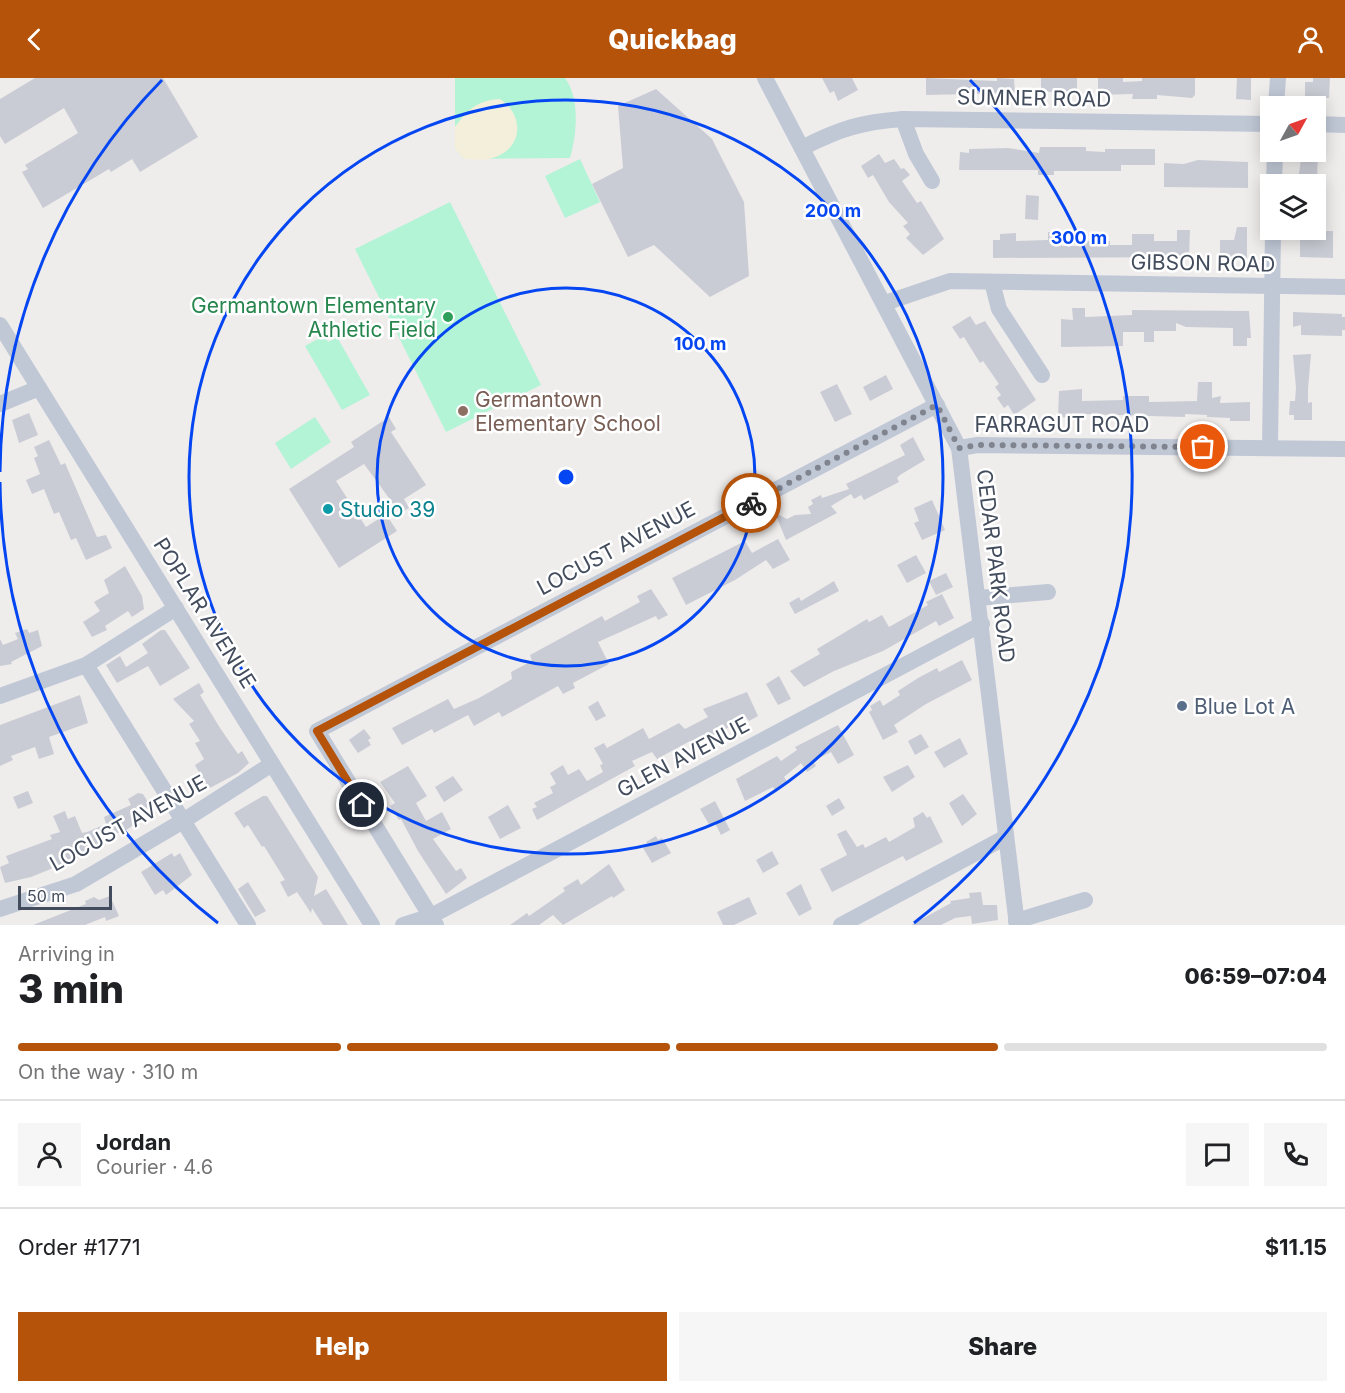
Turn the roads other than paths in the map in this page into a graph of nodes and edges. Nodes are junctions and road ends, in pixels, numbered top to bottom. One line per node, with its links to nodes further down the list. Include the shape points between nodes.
1 (765, 78): 8 (street, CEDAR PARK ROAD)
2 (1278, 78): 3 (street)
3 (1277, 96)
4 (903, 119): 5 (street, SUMNER ROAD); 8 (street, SUMNER ROAD, via 870,121 837,130); 9 (street, via 916,154)
5 (1260, 124)
6 (1326, 124): 7 (street)
7 (1345, 125)
8 (802, 148): 14 (street, CEDAR PARK ROAD)
9 (932, 181)
10 (1273, 240): 12 (street)
11 (992, 282): 12 (street, GIBSON ROAD); 14 (street, GIBSON ROAD, via 950,281); 16 (street, via 999,309)
12 (1272, 286): 13 (street, GIBSON ROAD); 21 (street)
13 (1345, 287)
14 (885, 303): 19 (street, CEDAR PARK ROAD)
15 (0, 325): 17 (street, POPLAR AVENUE)
16 (1042, 375)
17 (39, 388): 18 (street); 25 (street, POPLAR AVENUE)
18 (0, 404)
19 (937, 405): 20 (street, CEDAR PARK ROAD); 34 (street, LOCUST AVENUE, via 317,731)
20 (959, 448): 21 (street, FARRAGUT ROAD, via 978,445); 24 (street, CEDAR PARK ROAD)
21 (1270, 448): 22 (street, FARRAGUT ROAD)
22 (1345, 449)
23 (1048, 592): 24 (street)
24 (978, 598): 26 (street, CEDAR PARK ROAD)
25 (176, 608): 27 (street); 29 (street, POPLAR AVENUE)
26 (982, 624): 31 (street, CEDAR PARK ROAD); 34 (street, GLEN AVENUE)
27 (86, 665): 28 (street); 30 (street)
28 (0, 696)
29 (272, 764): 30 (street, LOCUST AVENUE); 37 (street, POPLAR AVENUE)
30 (183, 821): 33 (street, LOCUST AVENUE, via 76,884); 36 (street)
31 (1006, 837): 35 (street, CEDAR PARK ROAD); 39 (street)
32 (1084, 900): 35 (street)
33 (0, 909)
34 (433, 921): 38 (street, GLEN AVENUE)
35 (1016, 923)
36 (248, 925)
37 (372, 925)
38 (403, 925)
39 (841, 925)

